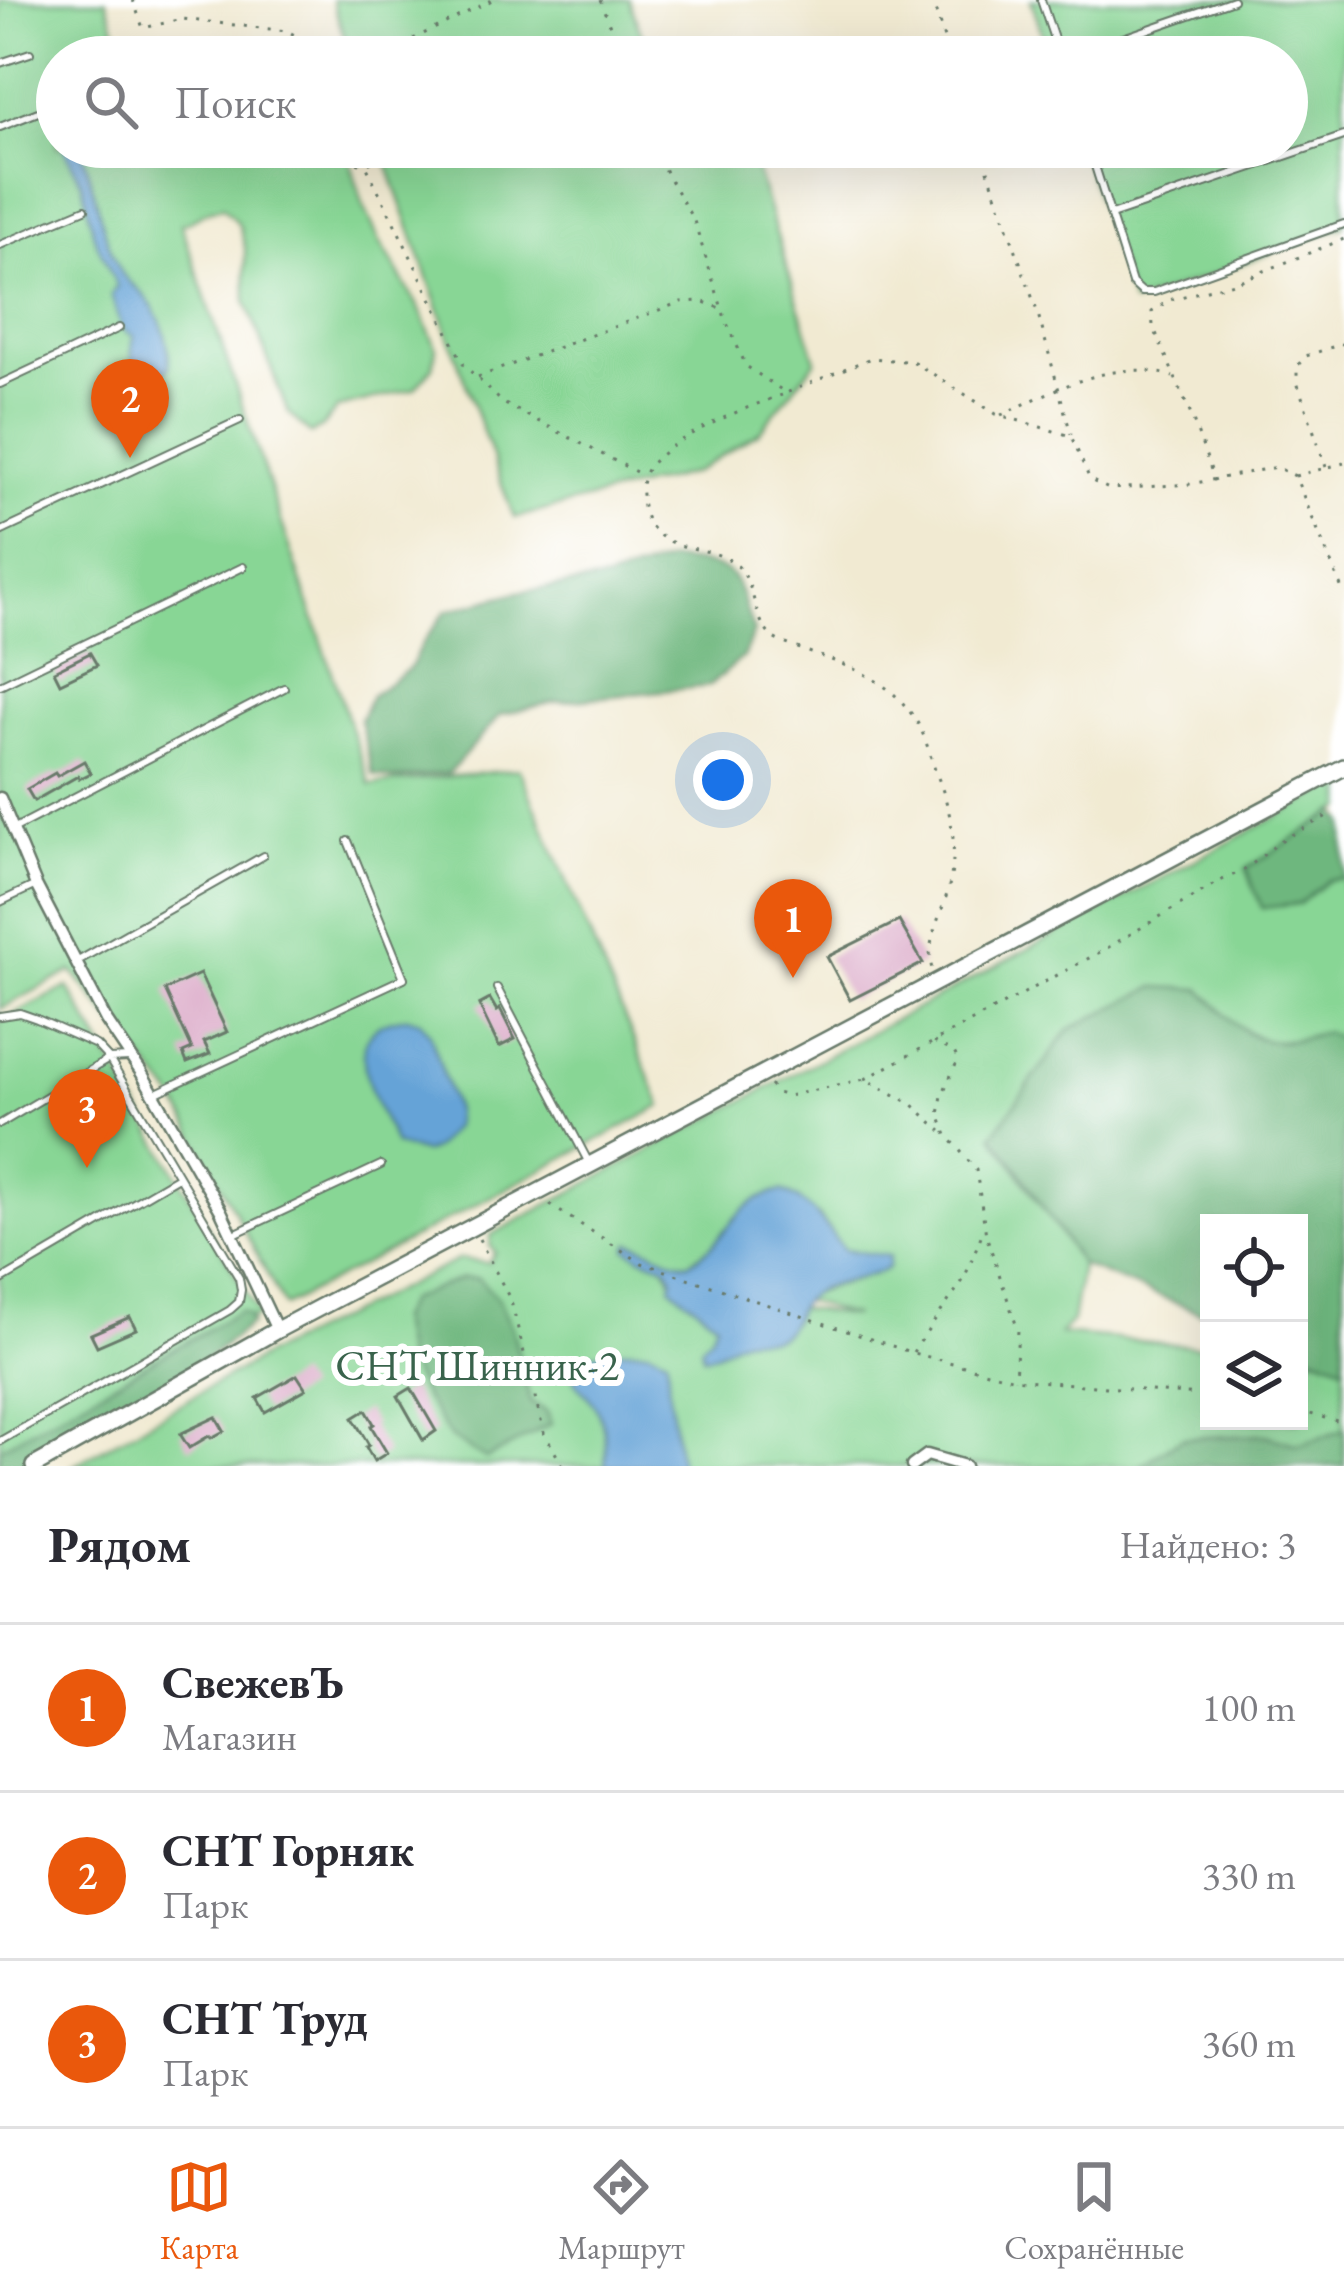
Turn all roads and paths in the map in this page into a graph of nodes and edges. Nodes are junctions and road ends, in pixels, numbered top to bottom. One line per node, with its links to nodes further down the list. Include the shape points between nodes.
1 (133, 0): 7 (path, via 143,28 182,19)
2 (492, 0): 8 (path)
3 (597, 0): 9 (path)
4 (932, 0): 10 (path)
5 (1042, 0): 11 (lane)
6 (1233, 0): 12 (lane)
7 (295, 36)
8 (418, 36)
9 (614, 36)
10 (943, 36)
11 (1056, 36)
12 (1126, 36)
13 (30, 53): 14 (lane)
14 (0, 63)
15 (36, 113): 16 (lane)
16 (0, 127)
17 (1344, 136): 18 (lane)
18 (1308, 148)
19 (366, 168): 32 (path)
20 (664, 168): 29 (path, via 694,221)
21 (987, 168): 35 (path)
22 (1096, 168): 25 (lane)
23 (1250, 168): 25 (lane)
24 (85, 208): 28 (lane)
25 (1111, 215): 26 (lane, via 1142,292)
26 (1344, 224)
27 (1344, 239): 33 (path, via 1152,312)
28 (0, 245)
29 (723, 309): 32 (path, via 681,302); 36 (path, via 746,366)
30 (119, 328): 34 (lane)
31 (1344, 343): 41 (path, via 1297,367)
32 (477, 377): 42 (path, via 503,403)
33 (1174, 378): 35 (path, via 1156,371 1090,376); 44 (path)
34 (0, 384)
35 (1060, 388): 37 (path); 39 (path)
36 (786, 393): 37 (path, via 871,358 914,362); 42 (path, via 679,443)
37 (1000, 415): 39 (path)
38 (240, 420): 45 (lane)
39 (1071, 436): 44 (path, via 1090,480 1108,489)
40 (1344, 463): 41 (path)
41 (1326, 467): 43 (path)
42 (644, 476): 59 (path, via 651,527 673,544 743,569 773,638 873,676 912,714 947,795 955,842 929,947)
43 (1295, 476): 44 (path, via 1276,467); 47 (path)
44 (1215, 481)
45 (0, 532)
46 (243, 567): 48 (lane)
47 (1344, 594)
48 (0, 685)
49 (284, 688): 53 (lane)
50 (1344, 767): 59 (street)
51 (0, 799): 53 (street)
52 (1331, 814): 62 (path)
53 (13, 829): 56 (street)
54 (349, 841): 67 (lane, via 404,978)
55 (263, 856): 58 (lane)
56 (36, 885): 57 (lane); 58 (street)
57 (0, 902)
58 (76, 962): 63 (street)
59 (938, 982): 65 (street)
60 (497, 988): 71 (lane)
61 (0, 1016): 64 (lane, via 38,1019 97,1045)
62 (933, 1042): 66 (path); 69 (path, via 958,1060 939,1105)
63 (132, 1057): 64 (lane); 67 (street)
64 (109, 1059): 68 (lane); 72 (lane)
65 (762, 1074): 66 (path, via 788,1096); 71 (street)
66 (865, 1079): 69 (path)
67 (154, 1094): 76 (street)
68 (0, 1124)
69 (947, 1135): 74 (path, via 976,1170)
70 (381, 1165): 76 (lane)
71 (590, 1165): 73 (street)
72 (178, 1178): 77 (lane); 84 (lane, via 239,1278 239,1302)
73 (533, 1195): 75 (street); 79 (path, via 642,1263)
74 (985, 1224): 79 (path, via 964,1279); 80 (path, via 1018,1330)
75 (471, 1228): 78 (street); 86 (path, via 511,1301 544,1433)
76 (232, 1235): 78 (street)
77 (0, 1281)
78 (277, 1330): 85 (street)
79 (913, 1353): 80 (path)
80 (1015, 1379): 81 (path)
81 (1200, 1395)
82 (1308, 1413): 83 (path)
83 (1344, 1423)
84 (0, 1441)
85 (34, 1466)
86 (563, 1466)
87 (912, 1466): 88 (street, via 927,1455)
88 (965, 1466)

